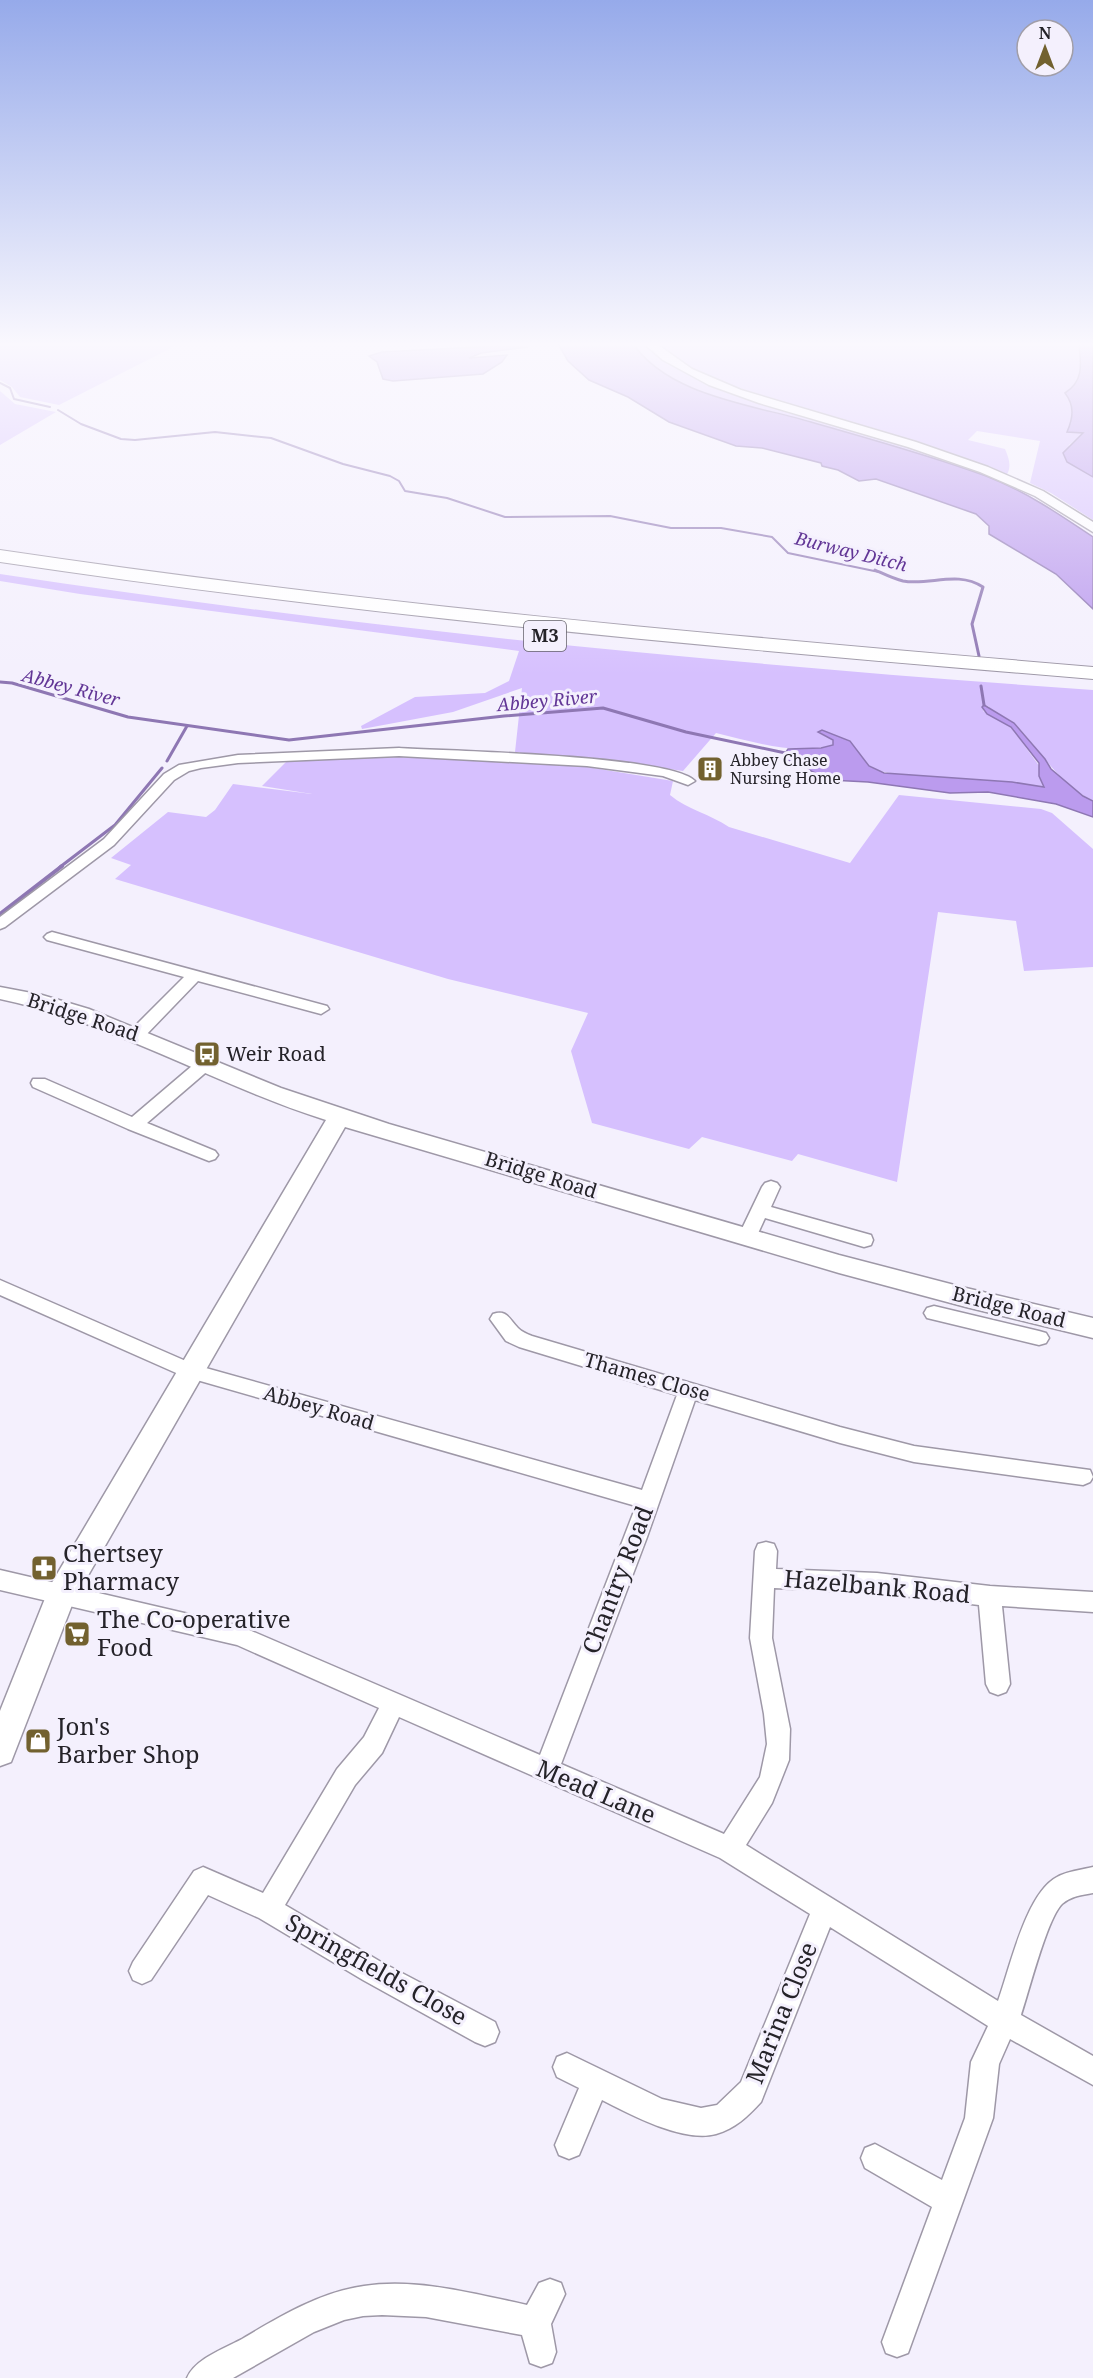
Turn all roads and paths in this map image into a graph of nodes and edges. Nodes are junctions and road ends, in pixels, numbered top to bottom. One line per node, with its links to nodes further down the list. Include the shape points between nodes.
1 (934, 453): 2 (street, via 1012,481)
2 (1093, 528)
3 (0, 556): 5 (highway, M3, via 174,581 452,613)
4 (0, 569): 5 (highway, M3, via 434,624 835,663)
5 (1093, 677)
6 (688, 781): 7 (street, via 666,772 587,762 399,752 201,764 169,777 109,842)
7 (0, 924)
8 (53, 936): 9 (street)
9 (195, 975): 11 (street); 12 (street)
10 (0, 993): 12 (main road, Bridge Road, via 65,1007)
11 (321, 1009)
12 (138, 1033): 13 (main road, Bridge Road)
13 (206, 1064): 15 (main road, Bridge Road, via 282,1098); 16 (street)
14 (39, 1083): 16 (street)
15 (340, 1116): 20 (main road, Bridge Road); 28 (main road)
16 (134, 1125): 17 (street)
17 (209, 1155)
18 (771, 1187): 19 (street)
19 (760, 1210): 20 (street); 21 (street)
20 (747, 1237): 24 (main road, Bridge Road)
21 (864, 1240)
22 (0, 1287): 28 (street, Abbey Road)
23 (934, 1313): 24 (street)
24 (995, 1316): 26 (main road, Bridge Road); 27 (street)
25 (500, 1319): 29 (street, Thames Close, via 513,1336 526,1342)
26 (1093, 1328)
27 (1039, 1338)
28 (190, 1371): 31 (street, Abbey Road); 35 (main road)
29 (689, 1389): 30 (street, Thames Close, via 804,1417 914,1454); 31 (street, Chantry Road)
30 (1082, 1477)
31 (648, 1500): 41 (street, Chantry Road)
32 (766, 1551): 33 (street, Hazelbank Road)
33 (764, 1578): 36 (street, Hazelbank Road, via 877,1583); 42 (street, Hazelbank Road, via 761,1639 775,1703 777,1762 766,1789)
34 (0, 1580): 35 (street, Mead Lane)
35 (61, 1595): 39 (street, Mead Lane, via 240,1636); 40 (main road)
36 (990, 1596): 37 (street, Hazelbank Road); 38 (street, Hazelbank Road)
37 (1093, 1602)
38 (998, 1684)
39 (393, 1704): 41 (street, Mead Lane); 45 (street, Springfields Close, via 373,1745 346,1777)
40 (0, 1751)
41 (546, 1770): 42 (street, Mead Lane)
42 (729, 1849): 44 (street, Mead Lane)
43 (1093, 1880): 47 (street, via 1065,1886 1052,1896)
44 (825, 1908): 47 (street, Mead Lane); 51 (street, Marina Close, via 751,2092 733,2112 714,2121 692,2121 659,2112)
45 (268, 1909): 46 (street, Springfields Close, via 203,1880); 48 (street, Springfields Close, via 372,1971)
46 (142, 1971)
47 (1005, 2021): 50 (street, Mead Lane); 54 (street, via 985,2062 979,2118)
48 (485, 2031)
49 (567, 2067): 51 (street, Marina Close)
50 (1093, 2071)
51 (596, 2082): 52 (street)
52 (569, 2145)
53 (875, 2158): 54 (street)
54 (949, 2200): 57 (street)
55 (550, 2294): 56 (street)
56 (535, 2322): 58 (street); 59 (street, via 462,2307 363,2301 322,2313)
57 (897, 2342)
58 (541, 2352)
59 (203, 2378)

